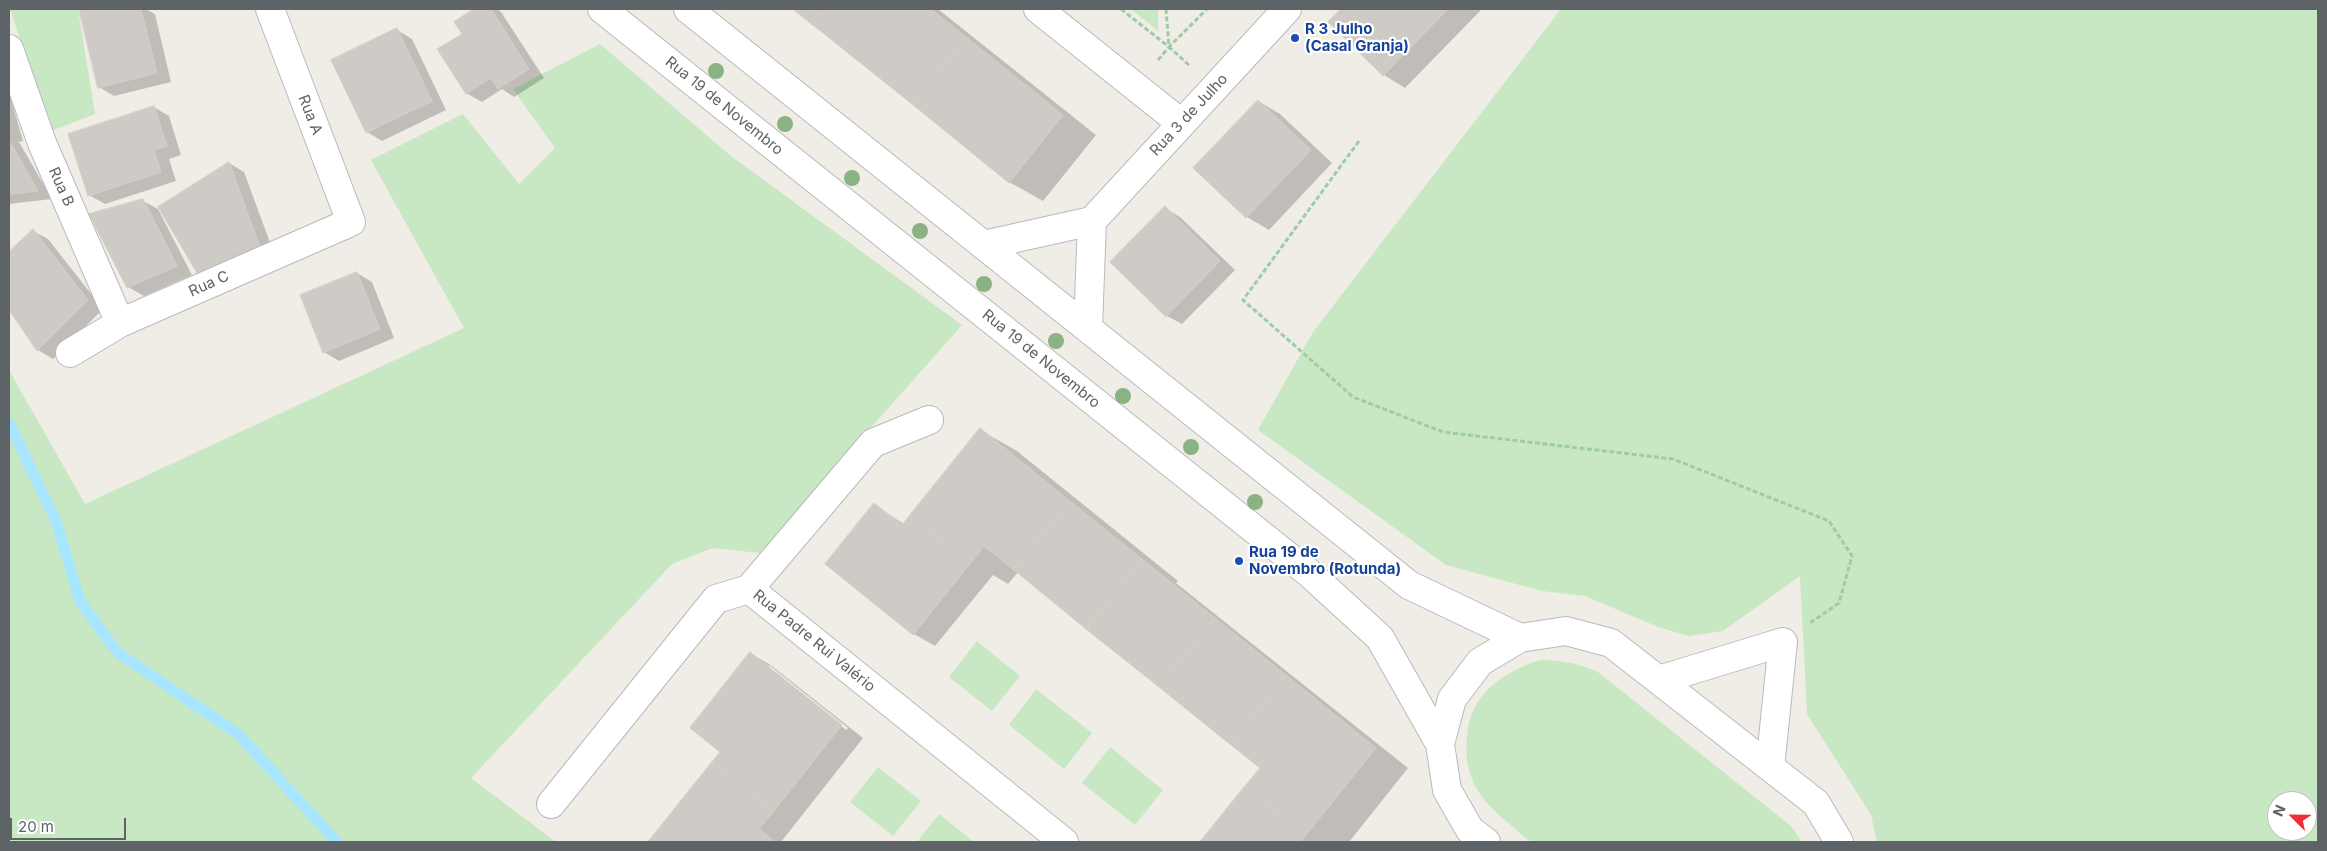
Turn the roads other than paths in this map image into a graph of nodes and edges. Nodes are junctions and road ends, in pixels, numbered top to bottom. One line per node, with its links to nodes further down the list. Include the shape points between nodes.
1 (270, 9): 9 (street, Rua A)
2 (602, 9): 18 (street, Rua 19 de Novembro, via 1309,573 1380,638)
3 (688, 9): 10 (street)
4 (1038, 9): 7 (street)
5 (1287, 9): 7 (street, Rua 3 de Julho)
6 (9, 49): 11 (street, Rua B, via 42,143)
7 (1181, 123): 8 (street, Rua 3 de Julho)
8 (1092, 221): 10 (street); 12 (street)
9 (351, 222): 11 (street, Rua C)
10 (984, 245): 12 (street)
11 (120, 322): 13 (street, Rua C)
12 (1088, 328): 16 (street, via 1409,585)
13 (70, 353)
14 (929, 420): 15 (street, via 873,443)
15 (749, 589): 20 (street, Rua Padre Rui Valério, via 716,599); 21 (street, Rua Padre Rui Valério)
16 (1520, 638): 17 (street, Rua 19 de Novembro, via 1566,631 1611,643); 18 (street, Rua 19 de Novembro, via 1480,662 1452,699)
17 (1659, 680): 19 (street, Rua 19 de Novembro); 19 (street, via 1783,642)
18 (1440, 744): 22 (street, Rua 19 de Novembro, via 1447,790 1470,830)
19 (1770, 767): 23 (street, Rua 19 de Novembro, via 1816,803)
20 (551, 804)
21 (1064, 842)
22 (1486, 842)
23 (1839, 842)

